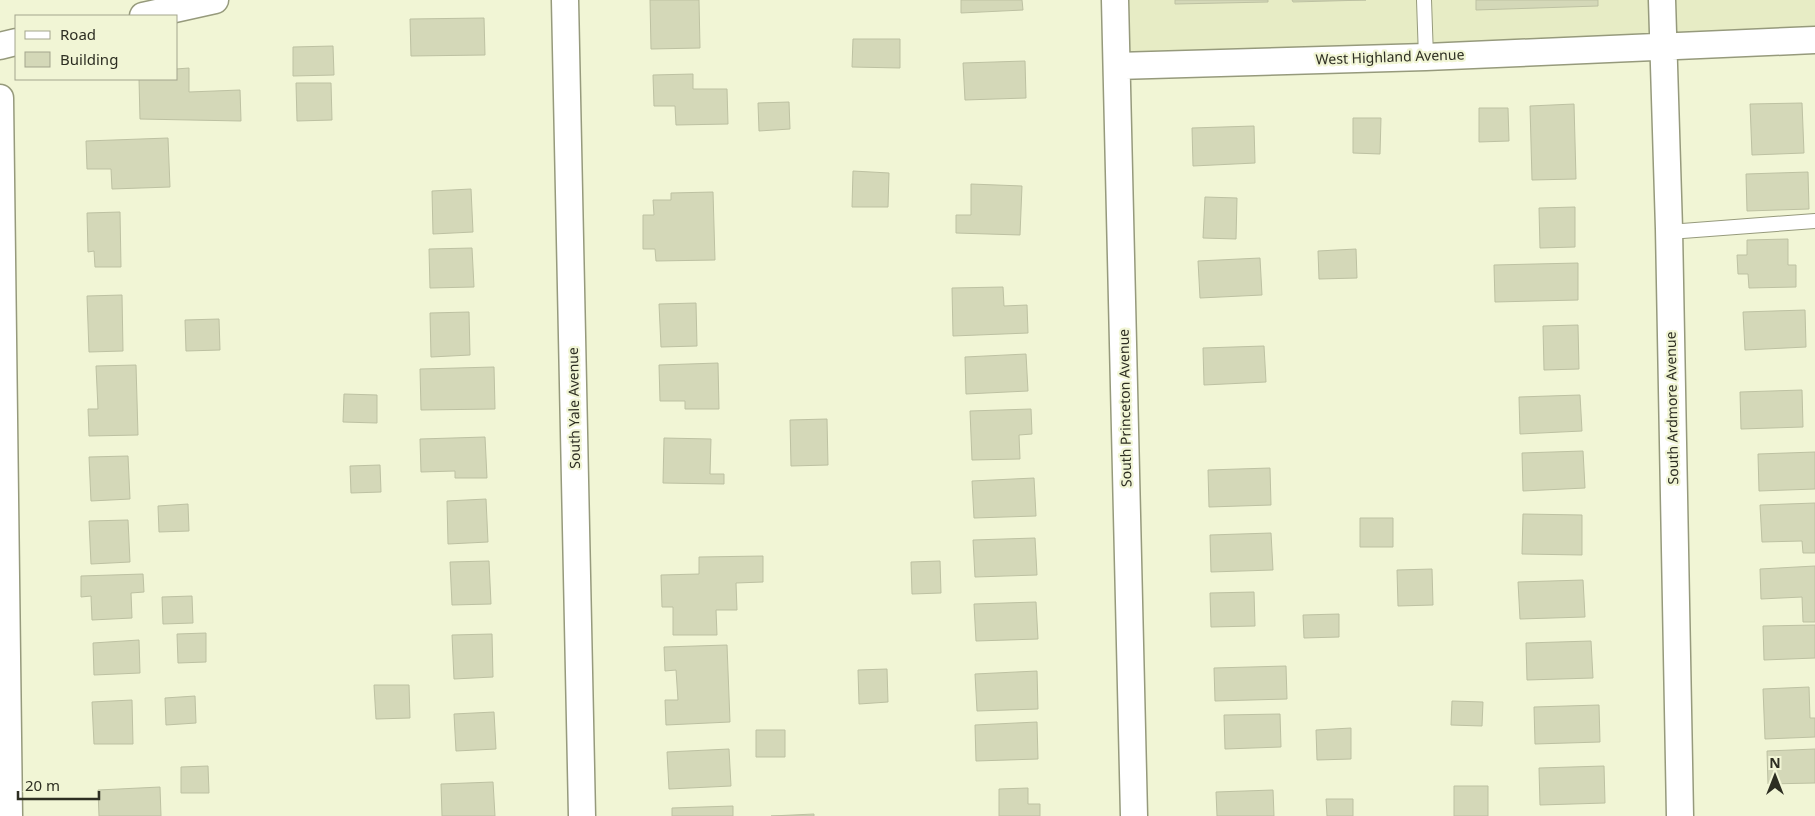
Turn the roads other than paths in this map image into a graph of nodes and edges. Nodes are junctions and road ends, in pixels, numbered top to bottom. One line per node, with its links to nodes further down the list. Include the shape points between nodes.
1 (215, 0): 6 (street)
2 (565, 0): 17 (street, South Yale Avenue)
3 (1115, 0): 12 (street, South Princeton Avenue)
4 (1424, 0): 11 (lane)
5 (1662, 0): 10 (street, South Ardmore Avenue)
6 (148, 15)
7 (1815, 40): 10 (street, West Highland Avenue)
8 (15, 42): 9 (street)
9 (0, 46)
10 (1663, 46): 11 (street, West Highland Avenue); 15 (street, South Ardmore Avenue)
11 (1426, 57): 12 (street, West Highland Avenue)
12 (1117, 66): 18 (street, South Princeton Avenue)
13 (0, 98): 16 (street)
14 (1815, 221): 15 (lane)
15 (1669, 232): 19 (street, South Ardmore Avenue)
16 (9, 816)
17 (582, 816)
18 (1134, 816)
19 (1680, 816)

